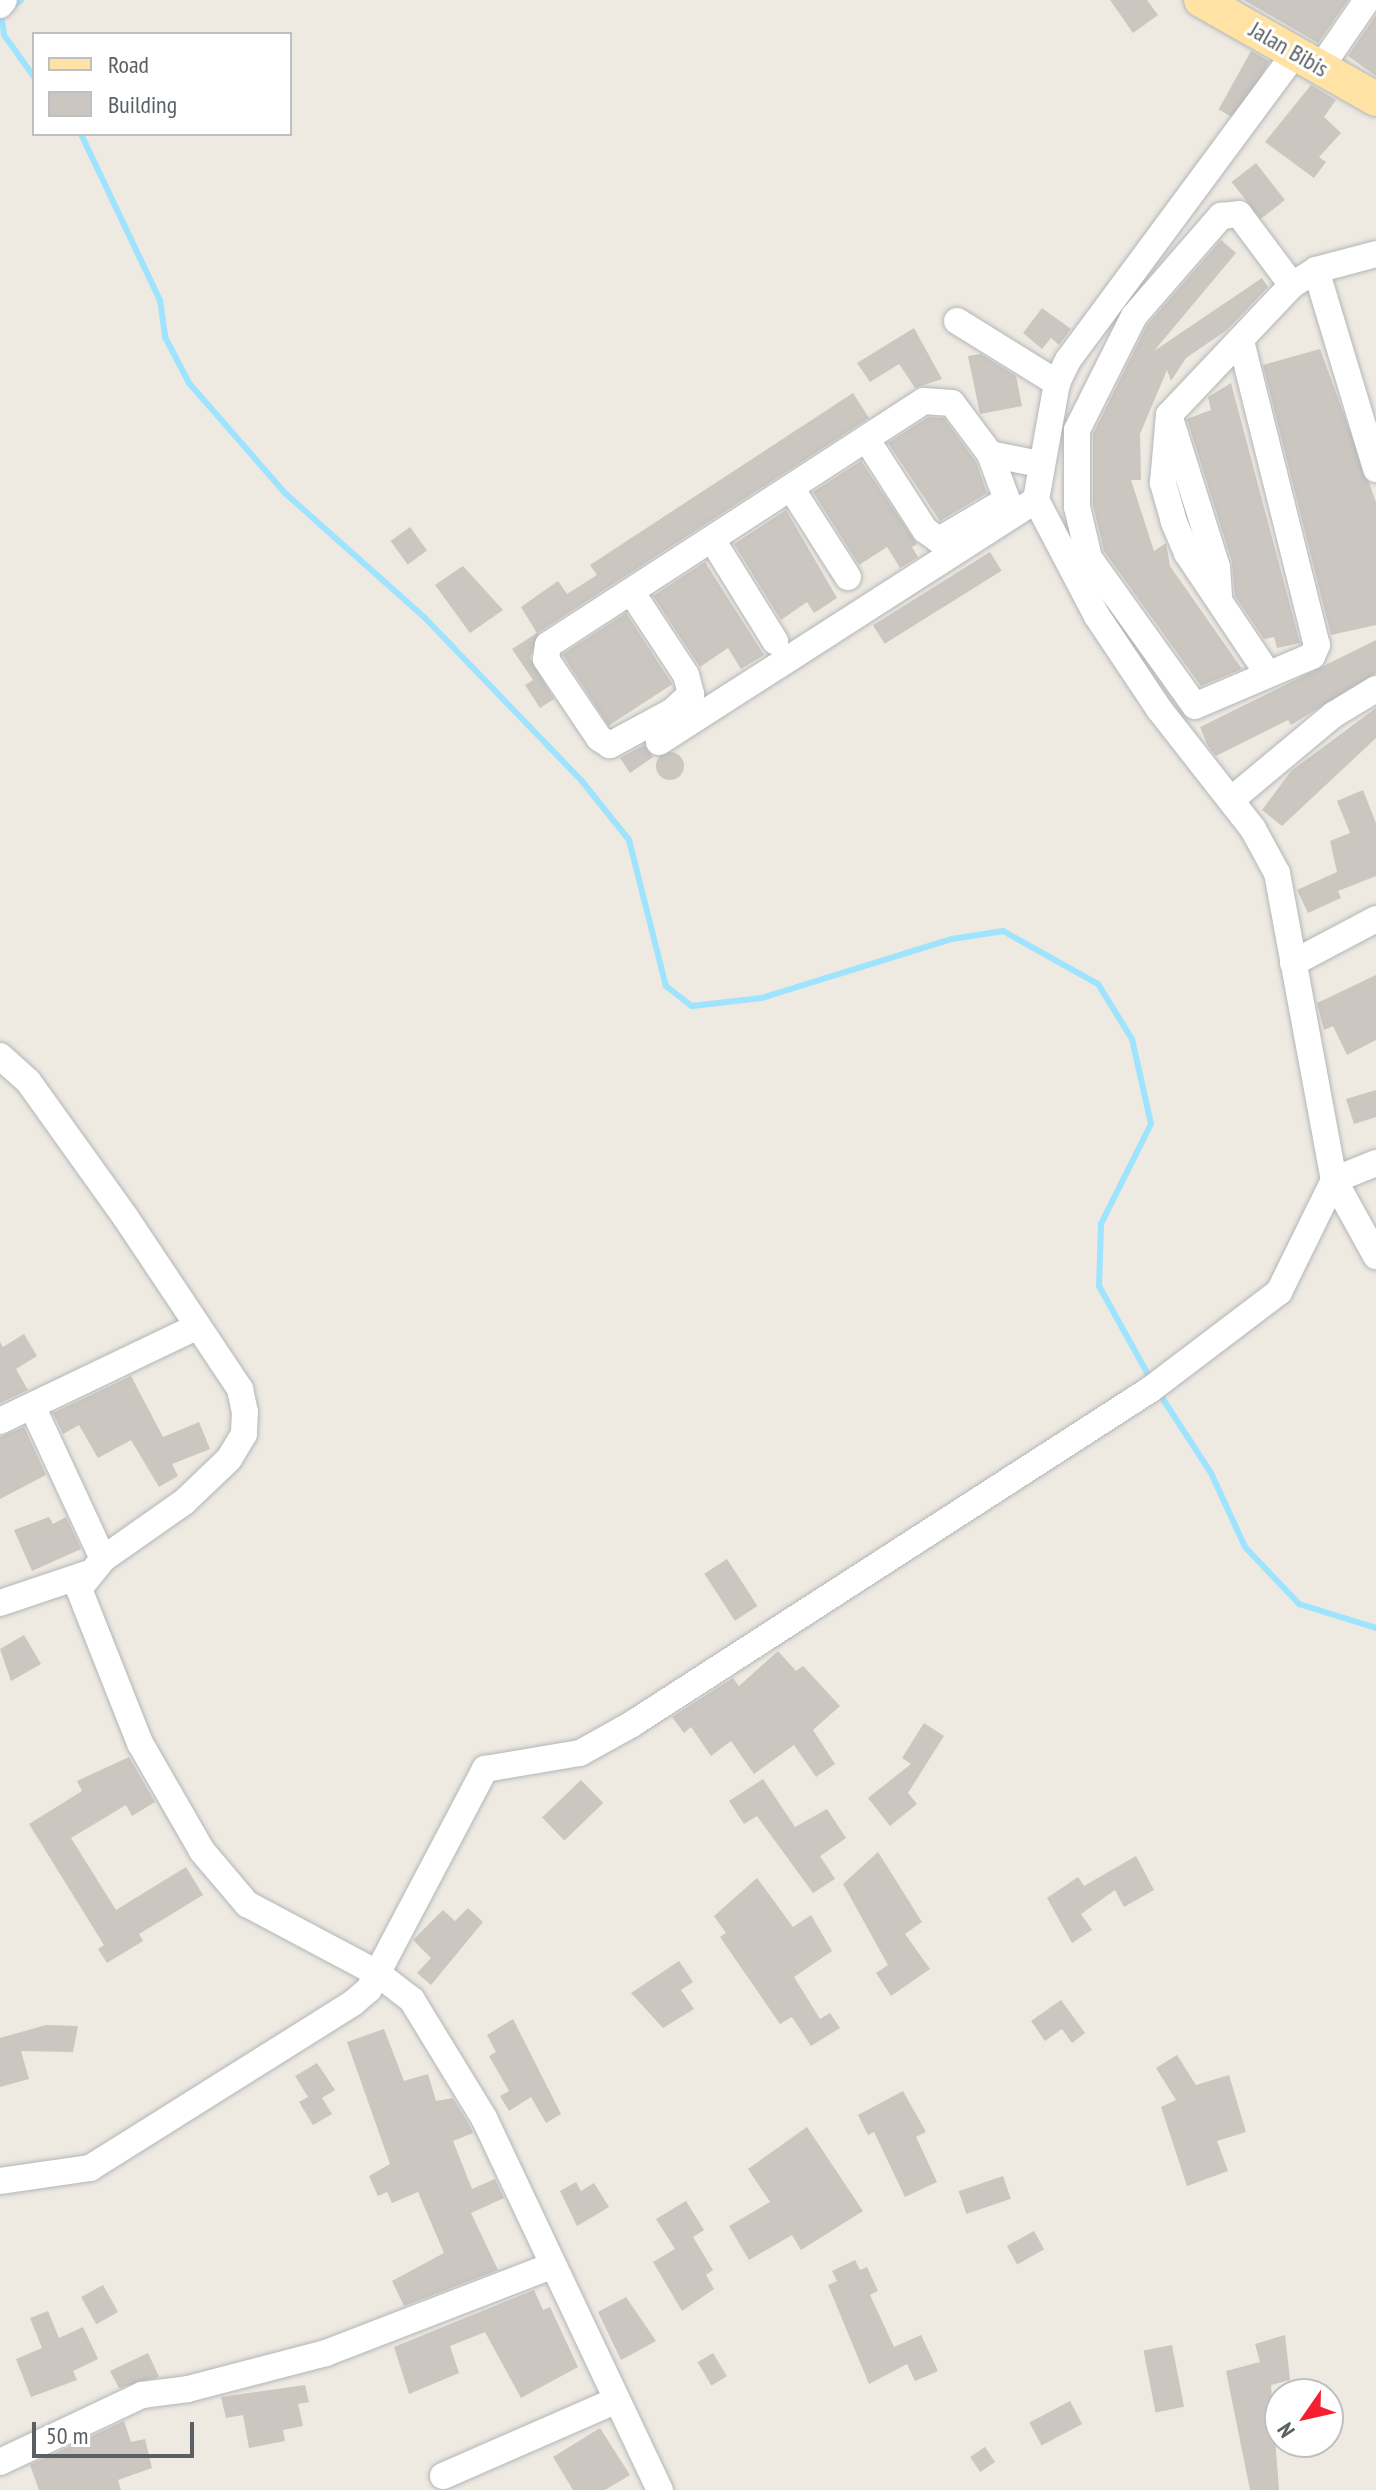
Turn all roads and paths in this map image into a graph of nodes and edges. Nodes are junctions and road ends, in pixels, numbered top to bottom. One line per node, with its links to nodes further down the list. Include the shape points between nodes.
1 (4, 0): 4 (street)
2 (1201, 0): 5 (main road, Jalan Bibis)
3 (1367, 0): 5 (street)
4 (0, 5)
5 (1308, 59): 6 (main road, Jalan Bibis); 12 (street)
6 (1376, 99)
7 (1376, 254): 8 (street)
8 (1324, 268): 9 (street); 13 (street); 17 (street)
9 (1292, 285): 11 (street); 24 (street, via 1239,214 1221,216 1134,316 1090,393 1077,430 1075,463 1089,558 1191,704 1204,706)
10 (957, 321): 12 (street)
11 (1242, 345): 24 (street, via 1317,637 1312,656); 24 (street, via 1169,415 1217,567 1219,600)
12 (1057, 383): 16 (street)
13 (1376, 413)
14 (867, 440): 15 (street, via 924,401 945,399); 15 (street, via 925,530 939,540 1007,500); 18 (street)
15 (990, 454): 16 (street)
16 (1039, 464): 19 (street)
17 (1376, 469)
18 (793, 491): 20 (street); 21 (street)
19 (1036, 500): 26 (street); 27 (street, via 1097,616 1159,709)
20 (713, 541): 22 (street); 23 (street)
21 (848, 577)
22 (632, 593): 22 (street, via 543,653 599,738 610,745 691,694 686,675)
23 (775, 641)
24 (1268, 674)
25 (1376, 689): 27 (street, via 1333,715)
26 (659, 742)
27 (1231, 800): 29 (street, via 1277,873)
28 (1376, 919): 29 (street)
29 (1293, 963): 32 (street)
30 (0, 1056): 34 (street, via 58,1121)
31 (1376, 1163): 32 (street)
32 (1334, 1180): 33 (street); 39 (street, via 1279,1292 1151,1389 632,1724 580,1753 485,1769)
33 (1376, 1256)
34 (196, 1327): 35 (street); 37 (street, via 240,1389 244,1434 229,1459 184,1502)
35 (33, 1408): 36 (street); 37 (street)
36 (0, 1421)
37 (94, 1567): 38 (street); 39 (street, via 80,1601 140,1743 202,1851 247,1904)
38 (0, 1603)
39 (377, 1973): 40 (street, via 353,2003 281,2053 90,2168); 41 (street, via 412,2000 449,2055 524,2197)
40 (0, 2181)
41 (552, 2266): 42 (street); 43 (street, via 326,2353 188,2389 142,2395)
42 (615, 2401): 44 (street); 45 (street)
43 (0, 2462)
44 (443, 2476)
45 (660, 2490)

